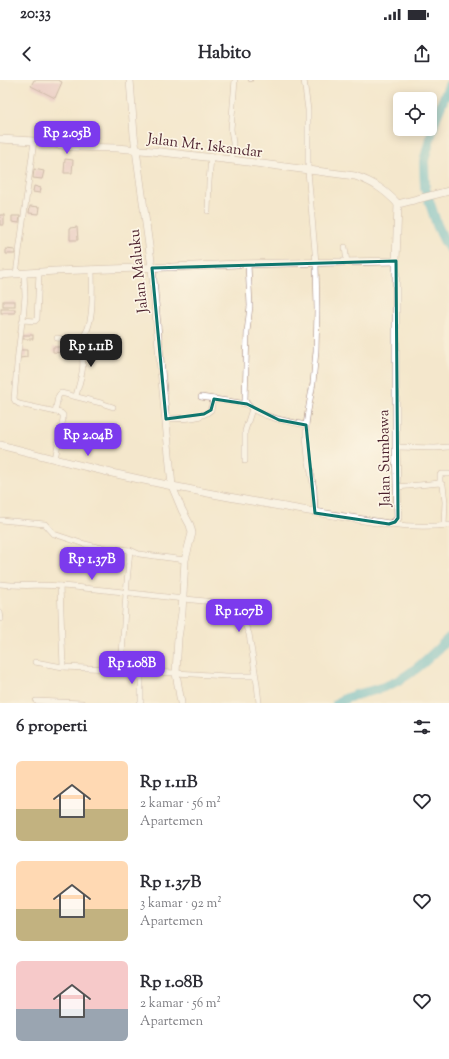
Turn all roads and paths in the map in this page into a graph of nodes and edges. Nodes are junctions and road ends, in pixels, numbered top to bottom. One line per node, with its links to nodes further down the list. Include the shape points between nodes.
1 (130, 80): 6 (main road, Jalan Maluku)
2 (235, 80): 8 (street, via 231,130)
3 (304, 80): 9 (street, via 308,110)
4 (0, 139): 5 (main road, Jalan Mr. Iskandar)
5 (34, 142): 6 (main road, Jalan Mr. Iskandar); 21 (street)
6 (137, 150): 7 (main road, Jalan Mr. Iskandar); 18 (main road, Jalan Maluku)
7 (212, 158): 8 (main road, Jalan Mr. Iskandar); 12 (street)
8 (232, 160): 9 (main road, Jalan Mr. Iskandar)
9 (308, 171): 11 (main road, Jalan Mr. Iskandar, via 365,179 383,189); 15 (street)
10 (449, 191): 11 (main road)
11 (398, 204): 14 (main road, Jalan Sumbawa)
12 (208, 211)
13 (345, 247): 16 (street)
14 (396, 261): 16 (main road); 38 (main road, Jalan Sumbawa)
15 (316, 263): 16 (main road); 17 (main road); 35 (street, via 316,351)
16 (346, 263)
17 (248, 264): 18 (main road); 30 (street, via 250,306 247,332)
18 (152, 268): 19 (main road); 34 (main road, Jalan Maluku)
19 (92, 270): 20 (main road); 26 (street, via 90,320 83,336)
20 (39, 272): 22 (main road); 24 (street, via 37,319)
21 (16, 274): 22 (main road); 23 (main road)
22 (24, 274): 24 (street)
23 (0, 275)
24 (23, 320): 33 (street, via 15,401)
25 (57, 338): 26 (street)
26 (73, 340): 27 (street, via 81,353 83,365)
27 (76, 396): 31 (street); 33 (street, via 59,395)
28 (201, 397): 29 (street)
29 (213, 399): 30 (street); 34 (street, via 210,410 204,414 194,418)
30 (247, 404): 32 (street)
31 (113, 407)
32 (252, 409): 35 (street, via 279,420); 40 (street, via 245,431)
33 (55, 412): 39 (street, via 61,413 64,417)
34 (166, 419): 43 (main road, Jalan Maluku)
35 (306, 425): 45 (street)
36 (0, 446): 39 (main road, Jalan Sumbawa)
37 (449, 446): 38 (street)
38 (396, 448): 44 (main road, Jalan Sumbawa)
39 (54, 459): 43 (main road, Jalan Sumbawa)
40 (245, 461)
41 (449, 474): 42 (street, via 440,475)
42 (440, 483): 44 (street); 48 (street, via 444,489)
43 (172, 486): 45 (main road, Jalan Sumbawa); 50 (main road, Jalan Maluku, via 192,530)
44 (397, 488): 47 (main road, Jalan Sumbawa, via 398,518)
45 (315, 513): 47 (main road, Jalan Sumbawa)
46 (0, 520): 49 (street, via 45,524 54,534 67,538 97,547)
47 (389, 524): 48 (street, via 427,527)
48 (447, 525)
49 (130, 550): 50 (street, via 139,554); 53 (street)
50 (185, 560): 54 (main road, Jalan Maluku)
51 (0, 584): 52 (street)
52 (60, 586): 53 (street); 58 (street)
53 (126, 593): 54 (street); 59 (street)
54 (182, 599): 61 (main road, Jalan Maluku); 62 (street, via 228,603 236,607 249,634)
55 (0, 612): 56 (street)
56 (2, 619)
57 (35, 662): 58 (street)
58 (62, 667): 59 (street)
59 (121, 670): 60 (street)
60 (141, 672): 61 (street); 65 (street)
61 (176, 672): 62 (street); 66 (main road, Jalan Maluku)
62 (255, 676): 67 (street)
63 (36, 701): 64 (street)
64 (82, 703)
65 (140, 703)
66 (181, 703)
67 (259, 703)

